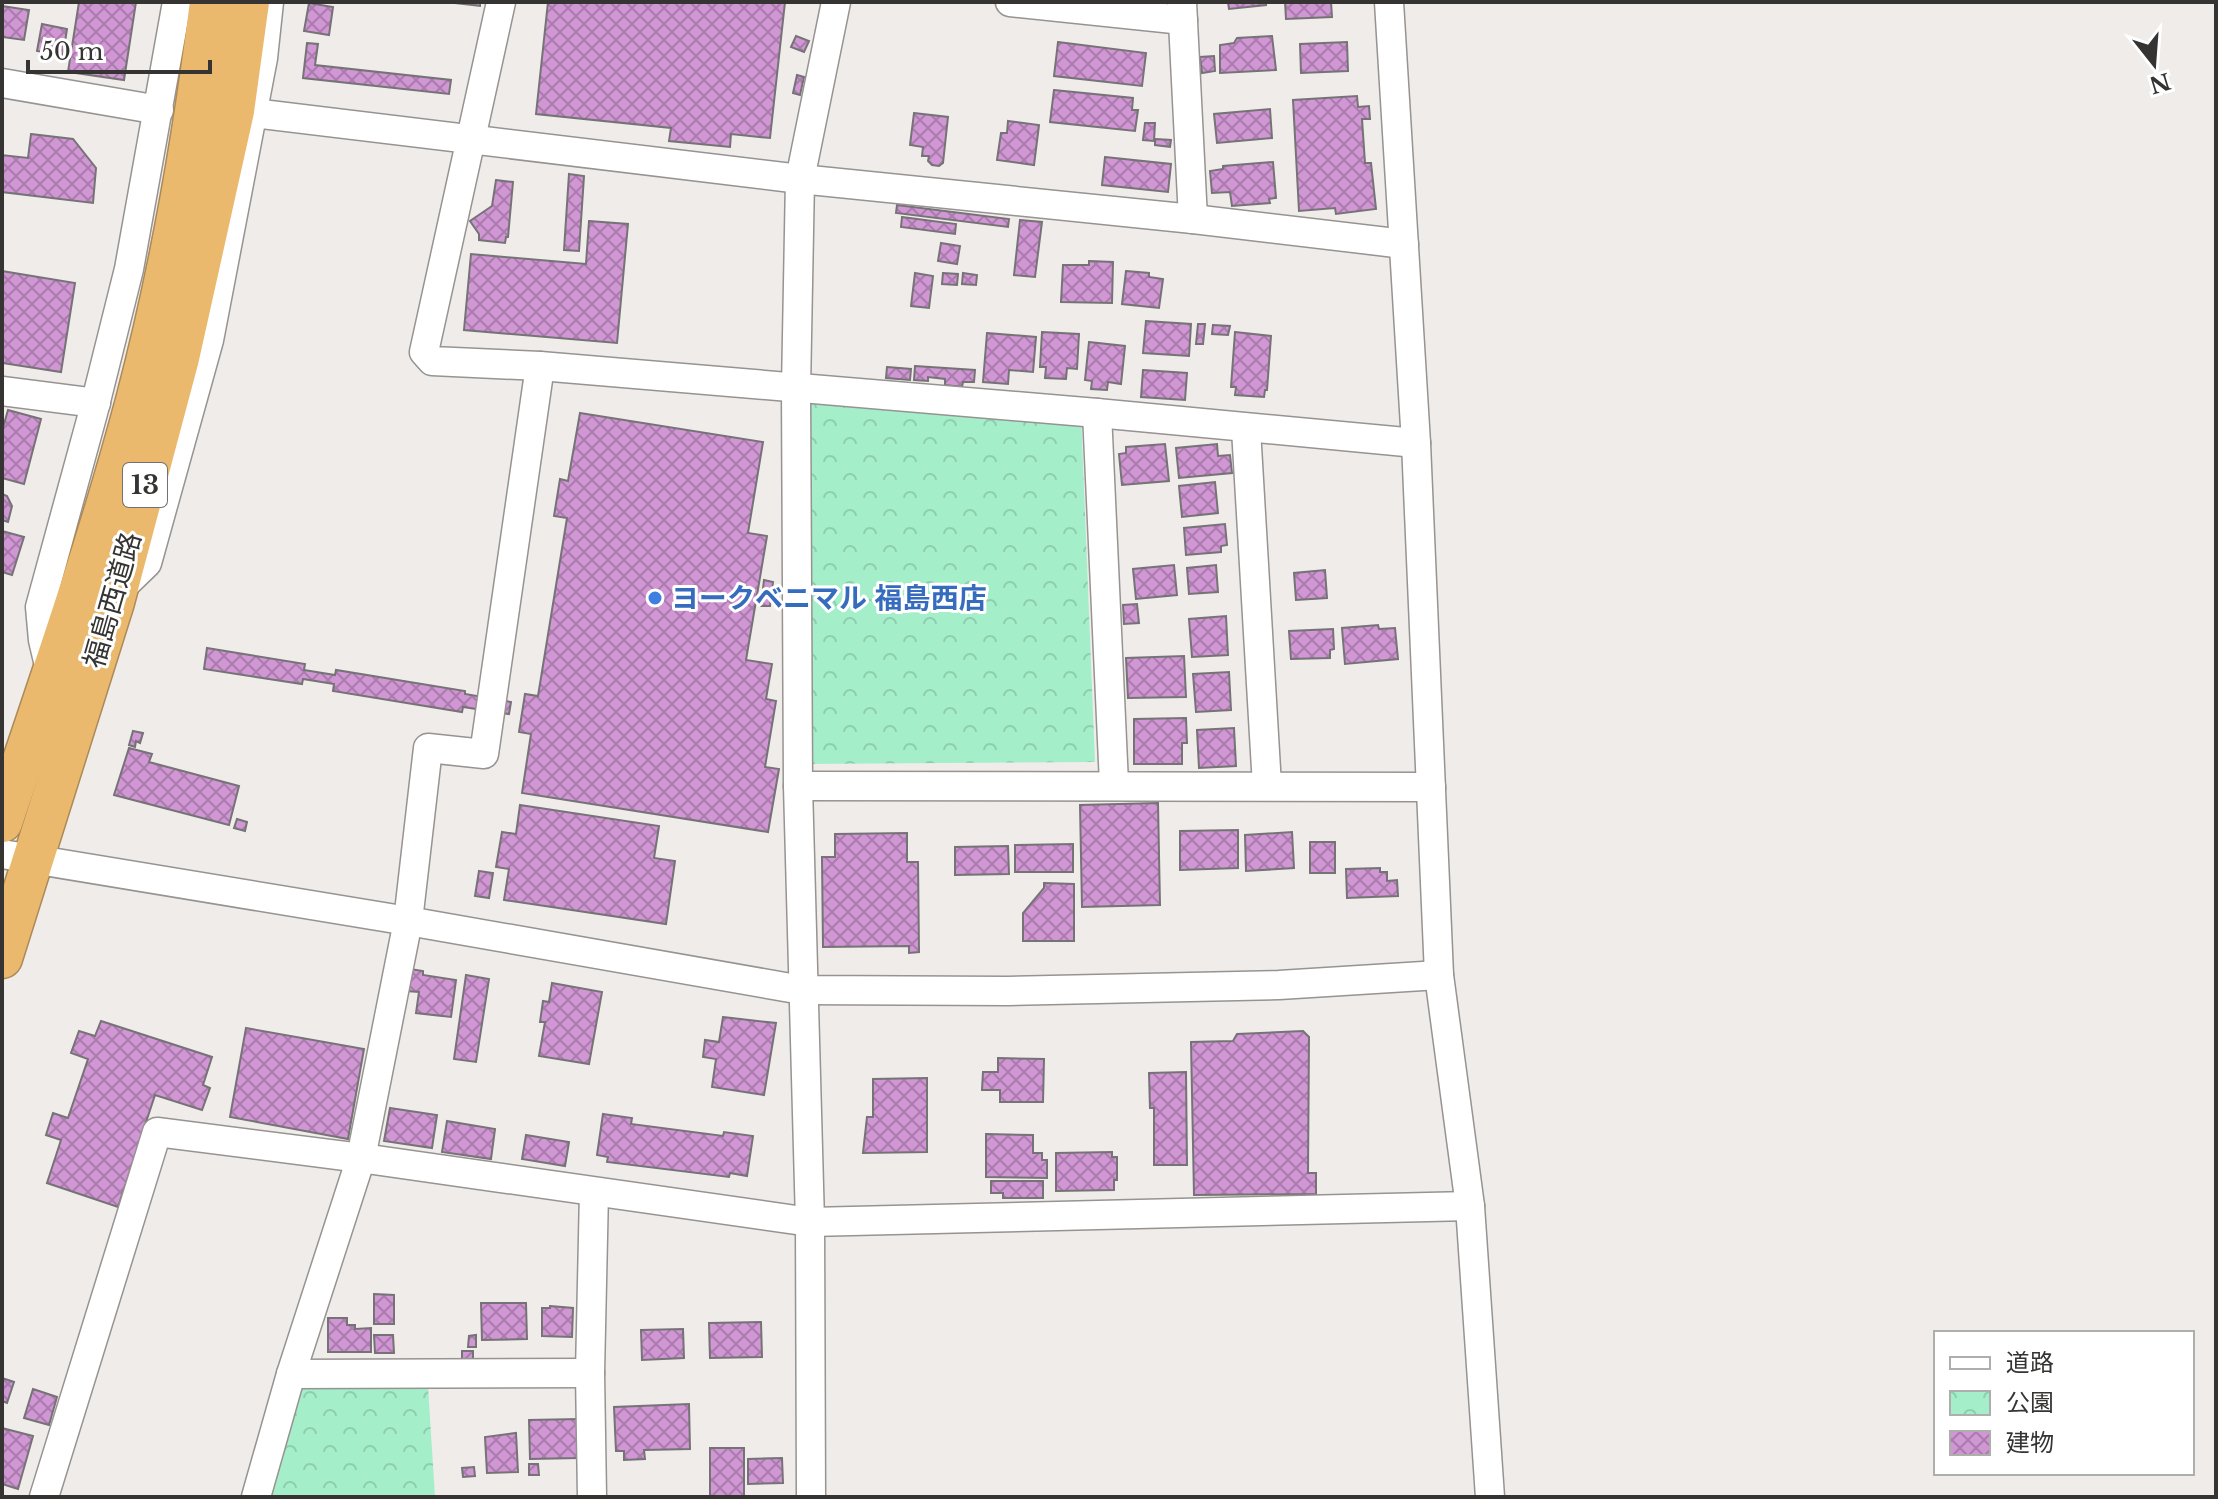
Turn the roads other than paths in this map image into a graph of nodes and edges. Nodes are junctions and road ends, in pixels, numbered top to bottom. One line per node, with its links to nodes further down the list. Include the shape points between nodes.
1 (177, 2): 11 (street)
2 (210, 2): 25 (highway, 福島西道路 / 13, via 179,197 136,400)
3 (249, 2): 24 (highway, 福島西道路 / 13, via 234,111 179,358)
4 (269, 2): 12 (street)
5 (501, 2): 13 (street)
6 (836, 2): 14 (street)
7 (1010, 2): 9 (street)
8 (1389, 2): 16 (street)
9 (1183, 11): 15 (street)
10 (2, 83): 11 (street)
11 (159, 110): 20 (street, via 129,269)
12 (253, 113): 13 (street); 24 (street, via 209,340 152,548 147,563)
13 (470, 140): 14 (street); 17 (street, via 424,352 432,361)
14 (800, 179): 15 (street); 18 (street)
15 (1193, 219): 16 (street)
16 (1404, 244): 23 (street)
17 (540, 366): 18 (street); 32 (street, via 484,754 428,748)
18 (796, 389): 21 (street); 27 (street)
19 (2, 391): 20 (street)
20 (96, 403): 25 (street, via 40,607)
21 (1097, 413): 22 (street); 26 (street)
22 (1246, 429): 23 (street); 28 (street)
23 (1416, 443): 29 (street)
24 (117, 591): 31 (highway, 福島西道路 / 13)
25 (51, 675): 30 (highway, 福島西道路 / 13)
26 (1114, 784): 27 (street); 28 (street)
27 (798, 786): 35 (street)
28 (1267, 786): 29 (street)
29 (1431, 787): 34 (street)
30 (2, 822)
31 (17, 857): 32 (street); 33 (highway, 福島西道路 / 13)
32 (408, 921): 35 (street); 36 (street)
33 (2, 958)
34 (1439, 975): 35 (street, via 1263,985); 38 (street)
35 (802, 990): 39 (street)
36 (361, 1158): 37 (street); 41 (street); 42 (street, via 157,1132)
37 (594, 1192): 39 (street); 40 (street)
38 (1470, 1206): 39 (street); 46 (street)
39 (810, 1222): 45 (street)
40 (590, 1373): 41 (street); 44 (street)
41 (291, 1374): 43 (street)
42 (44, 1497)
43 (256, 1497)
44 (592, 1497)
45 (811, 1497)
46 (1490, 1497)

